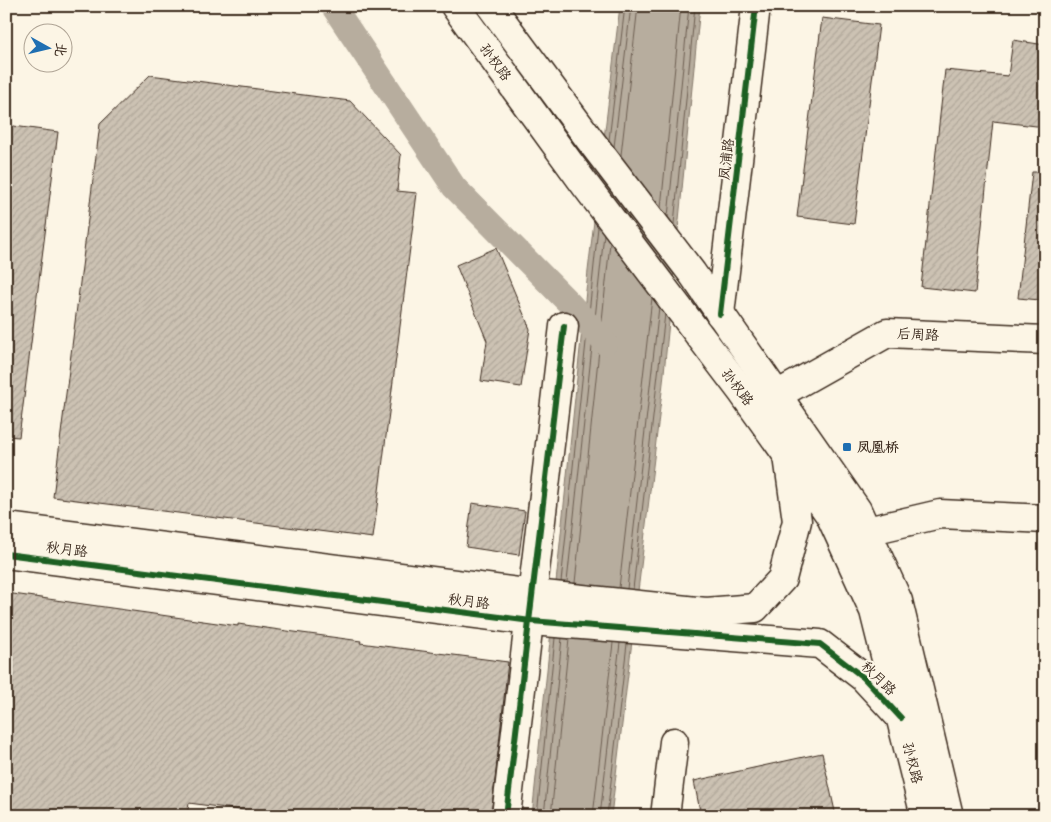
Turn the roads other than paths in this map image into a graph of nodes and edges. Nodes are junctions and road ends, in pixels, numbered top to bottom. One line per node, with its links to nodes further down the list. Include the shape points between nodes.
1 (454, 6): 8 (street, 孙权路)
2 (491, 6): 4 (street, 孙权路)
3 (756, 6): 4 (street, 凤浦路)
4 (720, 314): 7 (street, 孙权路)
5 (564, 326): 13 (street)
6 (1045, 340): 7 (street, 后周路, via 887,333)
7 (777, 395): 11 (street, 孙权路, via 857,510)
8 (788, 456): 15 (street, 秋月路, via 797,521 782,579 755,608); 16 (street, 孙权路, via 830,514 874,611)
9 (1045, 519): 11 (street, via 940,514)
10 (6, 527): 13 (street, 秋月路)
11 (867, 531): 21 (street, 孙权路, via 898,601)
12 (6, 554): 14 (street, 秋月路)
13 (533, 594): 14 (street); 15 (street, 秋月路)
14 (530, 621): 15 (street, 秋月路); 18 (street)
15 (702, 623): 16 (street, 秋月路, via 820,644 864,678)
16 (902, 718): 20 (street, 孙权路)
17 (674, 742): 19 (street)
18 (506, 816)
19 (664, 816)
20 (925, 816)
21 (949, 816)

